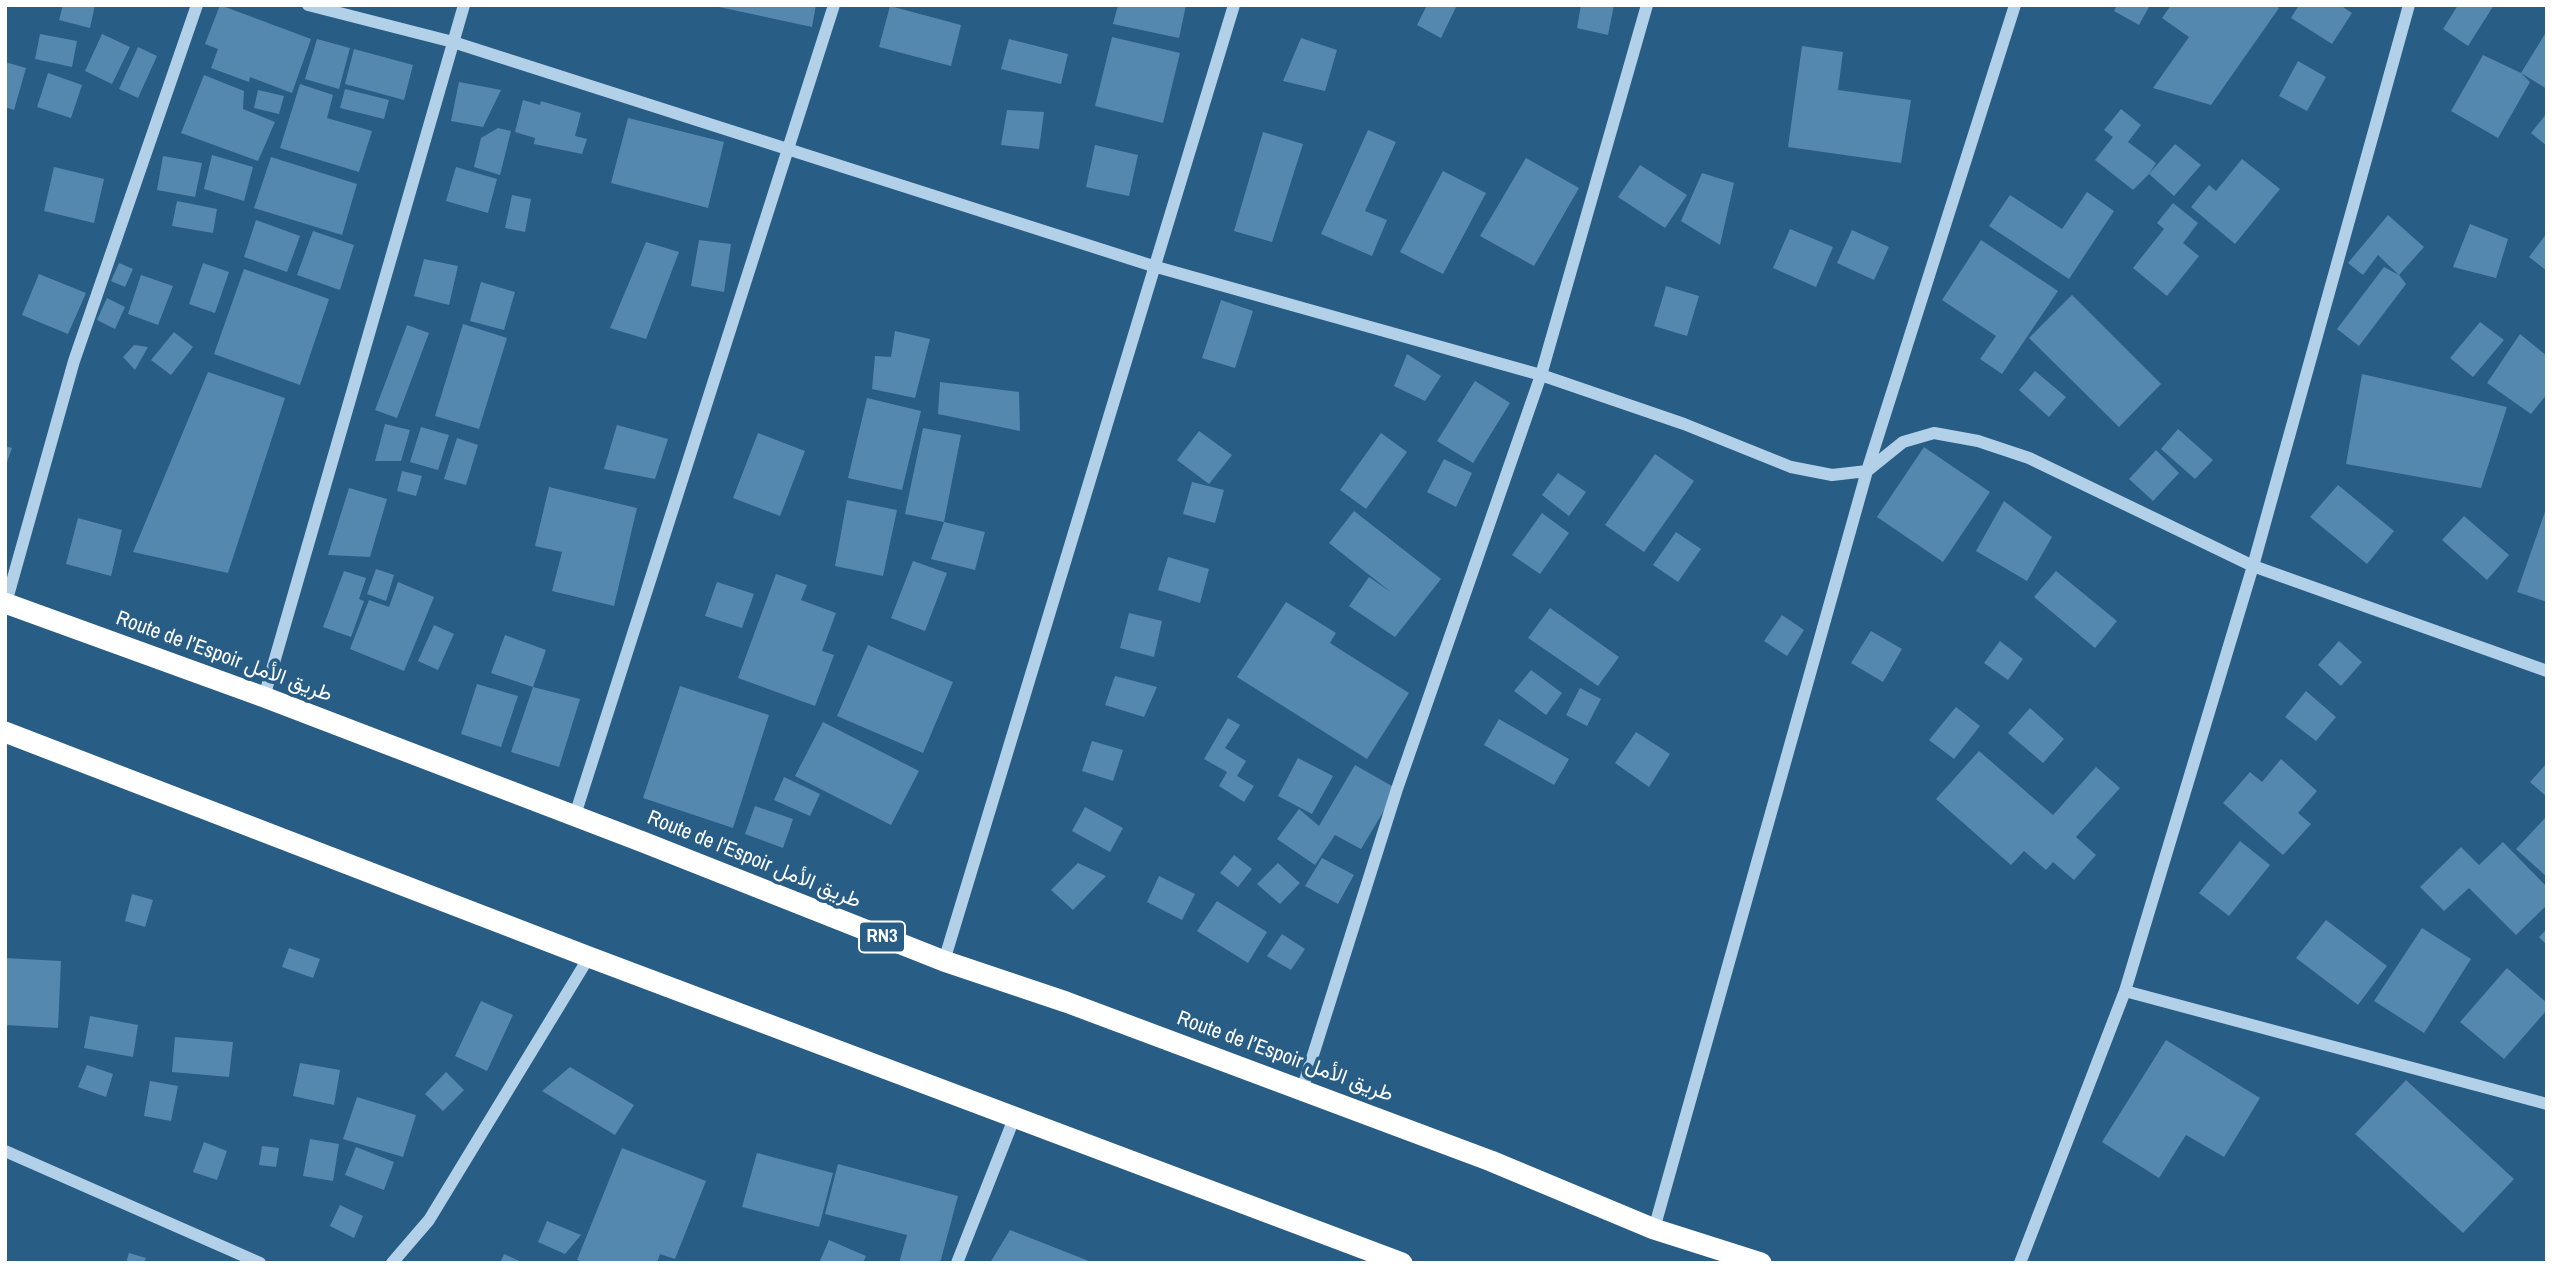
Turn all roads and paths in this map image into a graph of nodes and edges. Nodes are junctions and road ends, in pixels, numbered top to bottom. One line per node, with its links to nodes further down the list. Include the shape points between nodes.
1 (197, 5): 15 (street, via 74,361)
2 (308, 5): 9 (street)
3 (464, 5): 9 (street)
4 (834, 5): 10 (street)
5 (1234, 5): 11 (street)
6 (1647, 5): 12 (street)
7 (2015, 5): 13 (street)
8 (2409, 5): 14 (street)
9 (453, 42): 10 (street); 17 (street)
10 (789, 150): 11 (street); 19 (street)
11 (1153, 266): 12 (street); 21 (street)
12 (1541, 375): 13 (street, via 1791,467 1832,474); 23 (street, via 1397,789)
13 (1867, 471): 14 (street, via 1903,442 1934,433 1978,441 2029,458); 27 (street)
14 (2253, 566): 16 (street); 22 (street)
15 (6, 603): 17 (highway, Route de l’Espoir طريق الأمل / RN3)
16 (2547, 671)
17 (264, 696): 19 (highway, Route de l’Espoir طريق الأمل / RN3)
18 (5, 732): 20 (highway)
19 (575, 815): 21 (highway, Route de l’Espoir طريق الأمل / RN3)
20 (589, 957): 25 (highway); 29 (street, via 429,1220)
21 (944, 961): 23 (highway, Route de l’Espoir طريق الأمل / RN3)
22 (2125, 991): 24 (street); 33 (street)
23 (1302, 1090): 27 (highway, Route de l’Espoir طريق الأمل / RN3, via 1492,1161)
24 (2547, 1104)
25 (1015, 1116): 30 (street); 31 (highway)
26 (5, 1151): 28 (street)
27 (1654, 1229): 32 (highway, Route de l’Espoir طريق الأمل / RN3)
28 (260, 1263)
29 (392, 1263)
30 (957, 1263)
31 (1402, 1263)
32 (1760, 1263)
33 (2020, 1263)

